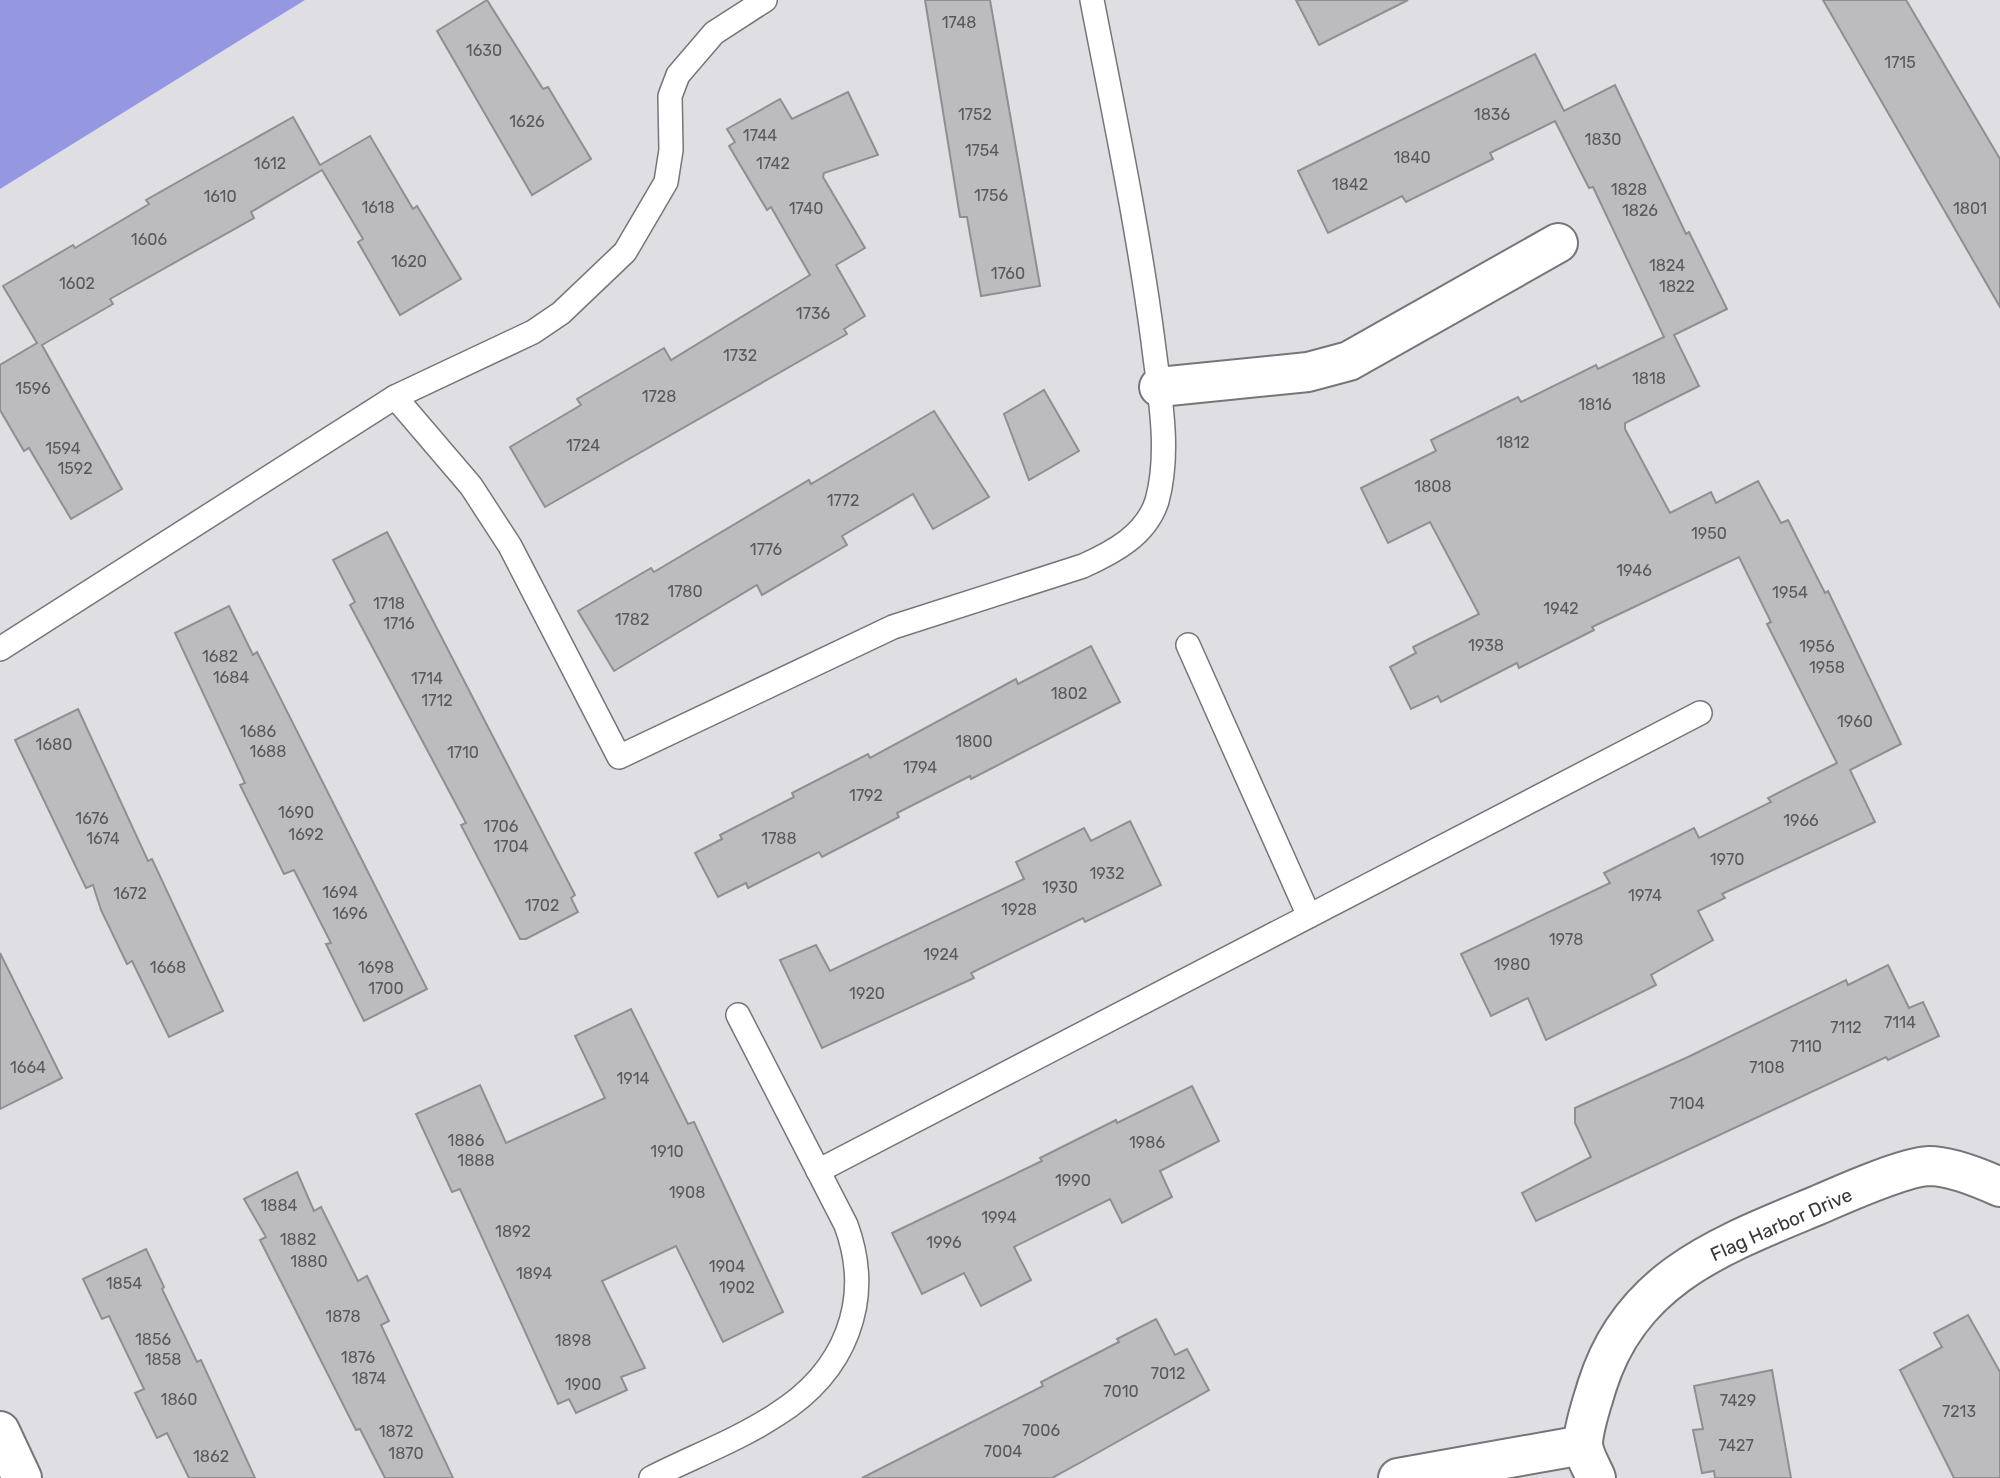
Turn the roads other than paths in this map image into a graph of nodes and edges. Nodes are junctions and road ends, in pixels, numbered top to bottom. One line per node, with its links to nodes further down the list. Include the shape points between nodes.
1 (765, 0): 5 (lane, via 715,33 678,75 670,96 671,150 666,181 625,252 561,313 533,332)
2 (1092, 0): 4 (lane, via 1139,239)
3 (1558, 243): 4 (street, via 1349,361 1308,372)
4 (1159, 387): 5 (lane, via 1164,440 1156,501 1142,529 1111,553 893,627 619,757 510,546 471,486)
5 (395, 397): 7 (lane)
6 (1188, 645): 9 (lane)
7 (0, 649)
8 (1700, 713): 9 (lane)
9 (1309, 916): 11 (lane)
10 (737, 1015): 11 (lane)
11 (818, 1171): 16 (lane, via 855,1250 856,1304 849,1334 815,1382 777,1415)
12 (2000, 1187): 14 (street, Flag Harbor Drive, via 1927,1166 1836,1198 1714,1251 1685,1269 1630,1317 1612,1345 1602,1369)
13 (0, 1430): 15 (street)
14 (1589, 1462): 17 (street, Flag Harbor Drive)
15 (22, 1478)
16 (651, 1478)
17 (1398, 1478)

